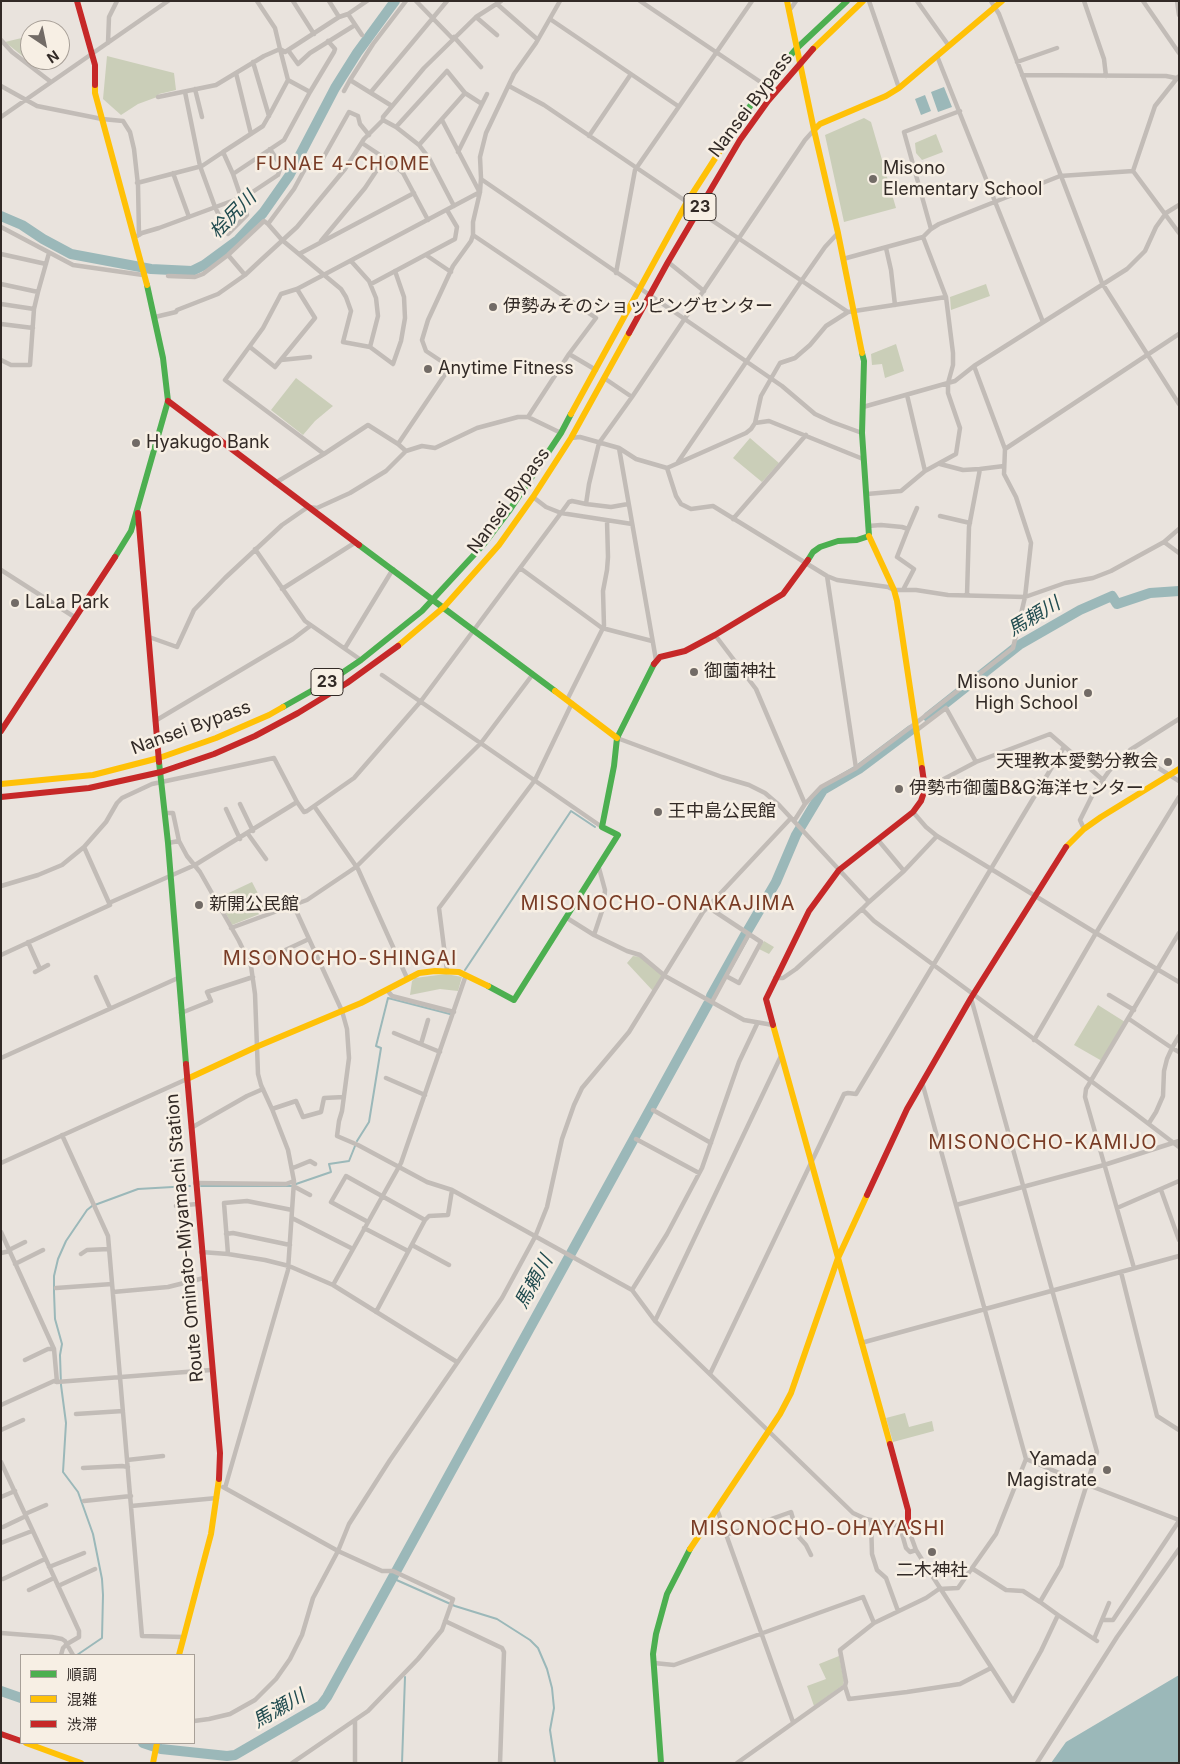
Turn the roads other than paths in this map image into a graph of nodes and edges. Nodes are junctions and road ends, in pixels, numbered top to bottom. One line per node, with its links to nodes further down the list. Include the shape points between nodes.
1 (77, 1): 48 (main road)
2 (117, 1): 41 (street, via 109,17)
3 (168, 1): 41 (street)
4 (257, 1): 44 (street, via 275,28)
5 (293, 1): 34 (street)
6 (329, 1): 29 (street)
7 (367, 1): 27 (street)
8 (406, 1): 61 (street)
9 (416, 1): 31 (street)
10 (446, 1): 31 (street)
11 (560, 1): 32 (street)
12 (640, 1): 49 (street)
13 (752, 1): 49 (street)
14 (787, 1): 26 (main road)
15 (796, 1): 26 (street)
16 (847, 1): 45 (main road, Nansei Bypass / 23)
17 (864, 1): 53 (main road, Nansei Bypass / 23, via 820,40)
18 (869, 1): 66 (street)
19 (917, 1): 42 (street)
20 (1002, 1): 25 (main road)
21 (1084, 1): 58 (street, via 1104,59)
22 (1143, 1): 47 (street)
23 (1177, 1): 28 (street)
24 (499, 2): 30 (street); 38 (street)
25 (993, 4): 42 (main road); 52 (street)
26 (789, 11): 45 (main road)
27 (348, 14): 29 (street); 33 (street)
28 (1179, 15)
29 (339, 17): 34 (street)
30 (476, 17): 36 (street); 37 (street)
31 (432, 18): 37 (street); 71 (street)
32 (550, 19): 38 (street); 56 (street)
33 (356, 25): 35 (street); 40 (street)
34 (314, 34): 46 (street)
35 (362, 35)
36 (497, 36)
37 (454, 38): 54 (street); 77 (street)
38 (537, 39): 65 (street)
39 (1, 40): 62 (street)
40 (328, 42): 46 (street, via 298,64); 70 (street, via 334,52)
41 (108, 43): 48 (street)
42 (949, 46): 50 (main road)
43 (1057, 48): 52 (street)
44 (280, 49): 46 (street); 51 (street); 60 (street)
45 (796, 49): 53 (main road); 63 (main road, Nansei Bypass / 23)
46 (288, 50)
47 (1179, 52)
48 (92, 53): 62 (street); 83 (main road, via 96,69 95,93)
49 (716, 53): 63 (street); 78 (street)
50 (937, 56): 66 (main road); 79 (street)
51 (253, 62): 55 (street); 81 (street)
52 (1018, 62): 57 (street)
53 (799, 64): 87 (main road); 114 (main road, Nansei Bypass / 23, via 740,140)
54 (481, 68)
55 (236, 73): 67 (street, via 216,85); 88 (street)
56 (631, 74): 78 (street); 90 (street)
57 (1022, 75): 58 (street); 102 (street)
58 (1106, 76): 59 (street)
59 (1177, 77): 99 (street, via 1155,106)
60 (288, 80): 70 (street); 81 (street)
61 (350, 80): 68 (street); 71 (street)
62 (51, 82): 75 (street)
63 (765, 85): 108 (main road, Nansei Bypass / 23)
64 (1, 86): 75 (street)
65 (509, 86): 90 (street); 103 (street, via 486,133 480,157)
66 (899, 88): 87 (main road, via 820,124)
67 (195, 89): 69 (street); 80 (street)
68 (344, 91)
69 (185, 92): 74 (street); 97 (street)
70 (310, 92): 93 (street, via 284,140)
71 (371, 92): 77 (street)
72 (465, 93): 76 (street); 85 (street); 86 (street, via 447,71)
73 (487, 94): 76 (street)
74 (158, 97)
75 (25, 100): 82 (street); 83 (street, via 37,106)
76 (482, 104): 95 (street)
77 (392, 106): 84 (street)
78 (678, 106): 98 (street)
79 (960, 110): 109 (street); 120 (street, via 904,132)
80 (202, 116)
81 (269, 116): 88 (street, via 263,126)
82 (1, 117)
83 (102, 119): 104 (street, via 123,121 130,132); 124 (main road)
84 (383, 120): 86 (street); 89 (street)
85 (442, 120): 92 (street); 95 (street)
86 (396, 127): 92 (street)
87 (814, 130): 121 (main road); 126 (street)
88 (251, 134): 94 (street)
89 (369, 135): 91 (street); 118 (street, via 358,116 349,112 322,160 306,167)
90 (589, 136): 98 (street)
91 (362, 143): 96 (street); 127 (street, via 334,183)
92 (419, 144): 111 (street)
93 (270, 149): 101 (street); 107 (street, via 281,166 278,175)
94 (223, 152): 97 (street); 101 (street)
95 (458, 152): 105 (street)
96 (385, 158): 106 (street, via 403,173); 128 (street)
97 (200, 166): 100 (street); 112 (street)
98 (636, 168): 108 (street); 142 (street)
99 (1133, 171): 102 (street); 115 (street)
100 (173, 173): 104 (street); 116 (street)
101 (233, 174): 107 (street)
102 (1060, 176): 109 (street); 147 (street)
103 (481, 180): 105 (street); 142 (street)
104 (137, 183): 124 (street)
105 (480, 192): 111 (street); 123 (street, via 472,222)
106 (414, 194): 117 (street); 128 (street)
107 (242, 197): 112 (street); 112 (street, via 247,214 228,234)
108 (687, 202): 150 (main road, Nansei Bypass / 23)
109 (996, 202): 120 (street); 162 (street)
110 (1179, 205): 115 (street)
111 (454, 206): 113 (street)
112 (215, 207): 116 (street)
113 (447, 210): 117 (street); 133 (street, via 457,227 456,237)
114 (698, 211): 126 (street); 137 (main road, Nansei Bypass / 23)
115 (1166, 213): 122 (street); 147 (street, via 1136,261)
116 (189, 217): 124 (street)
117 (428, 220): 136 (street)
118 (268, 224): 127 (street); 134 (street, via 264,221)
119 (1, 227): 130 (street)
120 (931, 229): 125 (street)
121 (838, 233): 135 (main road); 146 (street)
122 (1179, 233)
123 (473, 235): 140 (street); 168 (street, via 596,318)
124 (136, 236): 141 (main road)
125 (923, 237): 129 (street); 155 (street)
126 (739, 239): 146 (street); 152 (street)
127 (282, 240): 132 (street); 143 (street)
128 (319, 244): 132 (street)
129 (886, 248): 135 (street); 157 (street)
130 (49, 253): 138 (street); 141 (street, via 73,265)
131 (1, 254): 138 (street)
132 (299, 254): 144 (street)
133 (426, 255): 139 (street); 140 (street)
134 (228, 256): 143 (street); 145 (street, via 212,269 194,277)
135 (843, 259): 159 (main road)
136 (351, 261): 144 (street); 149 (street)
137 (668, 262): 152 (street); 154 (main road, Nansei Bypass / 23)
138 (46, 264): 153 (street)
139 (395, 272): 149 (street); 167 (street, via 404,297 405,318 393,364)
140 (451, 272): 191 (street, via 422,340 426,351 450,367)
141 (143, 273): 160 (main road)
142 (616, 273): 150 (street)
143 (245, 275): 160 (street, via 218,294 176,312)
144 (324, 275): 151 (street); 167 (street, via 341,289 350,306 344,342)
145 (168, 276)
146 (802, 280): 159 (street); 173 (street)
147 (1102, 283): 162 (street); 169 (street)
148 (1, 284): 153 (street)
149 (371, 284): 167 (street, via 378,316)
150 (640, 288): 154 (street); 175 (main road, Nansei Bypass / 23)
151 (297, 289): 166 (street, via 282,294); 172 (street, via 315,318)
152 (704, 291): 161 (street)
153 (38, 292): 158 (street)
154 (649, 296): 161 (street); 176 (main road, Nansei Bypass / 23)
155 (946, 297): 157 (street); 178 (street, via 953,354)
156 (1, 304): 158 (street)
157 (895, 305): 159 (street)
158 (34, 309): 164 (street)
159 (851, 312): 177 (street, via 826,326 794,358 780,363); 183 (main road, via 864,361)
160 (155, 317): 181 (main road)
161 (684, 320): 173 (street); 180 (street)
162 (1043, 322): 174 (street)
163 (1, 324): 164 (street)
164 (33, 328): 171 (street, via 30,365 11,365)
165 (1179, 334): 169 (street)
166 (250, 347): 172 (street, via 275,367); 195 (street, via 225,380)
167 (370, 347)
168 (569, 354): 175 (street); 184 (street)
169 (1148, 355): 182 (street); 193 (street)
170 (310, 357): 172 (street)
171 (1, 360)
172 (281, 360)
173 (746, 362): 177 (street); 197 (street)
174 (974, 366): 178 (street); 193 (street)
175 (596, 370): 187 (main road, Nansei Bypass / 23)
176 (604, 378): 180 (street); 189 (main road, Nansei Bypass / 23)
177 (772, 379): 185 (street, via 761,396); 186 (street, via 815,414)
178 (948, 383): 179 (street); 198 (street, via 948,393 960,428 956,454)
179 (907, 395): 183 (street); 202 (street)
180 (632, 397): 190 (street)
181 (168, 401): 203 (main road); 210 (main road)
182 (1179, 404)
183 (863, 407): 186 (main road)
184 (528, 417): 187 (street); 194 (street, via 477,428 435,448 422,446)
185 (755, 423): 188 (street, via 769,421); 197 (street, via 746,433)
186 (862, 432): 196 (main road)
187 (561, 433): 235 (main road, Nansei Bypass / 23, via 484,544)
188 (806, 435): 196 (street); 213 (street)
189 (572, 438): 190 (street); 205 (main road, Nansei Bypass / 23)
190 (599, 443): 192 (street); 206 (street)
191 (398, 444): 194 (street); 195 (street, via 368,425)
192 (619, 448): 200 (street, via 636,459); 207 (street)
193 (1004, 449): 199 (street)
194 (406, 451): 208 (street, via 386,472 350,493 317,508)
195 (324, 454): 203 (street)
196 (863, 458): 204 (main road)
197 (678, 463): 200 (street)
198 (938, 464): 201 (street, via 963,470); 202 (street)
199 (1004, 466): 201 (street); 234 (street, via 1004,474 1016,497 1031,543)
200 (667, 468): 213 (street, via 681,504 691,509 713,506)
201 (980, 469): 215 (street)
202 (925, 471): 204 (street, via 901,491)
203 (275, 483): 208 (main road)
204 (867, 494): 217 (main road)
205 (533, 497): 211 (street); 236 (main road, Nansei Bypass / 23, via 499,545)
206 (586, 504): 207 (street, via 611,507); 211 (street, via 569,502)
207 (628, 504): 216 (street)
208 (308, 507): 221 (main road); 223 (street)
209 (917, 508): 218 (street)
210 (138, 513): 237 (main road, via 127,540); 242 (main road)
211 (561, 513): 214 (street); 226 (street)
212 (940, 516): 215 (street)
213 (733, 519): 225 (street)
214 (607, 520): 216 (street); 239 (street, via 608,570 603,590)
215 (970, 523): 233 (street)
216 (632, 524): 243 (street)
217 (868, 526): 218 (street, via 881,524); 220 (main road)
218 (908, 529): 232 (street, via 897,557 914,569)
219 (1179, 530): 222 (street)
220 (870, 536): 225 (main road, via 820,547); 231 (main road)
221 (356, 542): 227 (main road); 230 (street)
222 (1164, 542): 224 (street); 234 (street, via 1112,571)
223 (255, 549): 230 (street); 242 (street, via 194,610 176,647)
224 (1179, 553)
225 (805, 564): 229 (street); 241 (main road, via 783,594)
226 (520, 568): 239 (street); 240 (street)
227 (393, 569): 235 (main road); 244 (street)
228 (1, 570): 237 (street)
229 (827, 576): 231 (street); 261 (street)
230 (282, 589): 238 (street)
231 (894, 590): 232 (street); 253 (main road)
232 (903, 590): 233 (street)
233 (967, 595): 234 (street)
234 (1024, 597): 253 (street, via 1013,648)
235 (434, 600): 236 (main road); 245 (main road, Nansei Bypass / 23)
236 (444, 607): 240 (main road); 263 (main road, Nansei Bypass / 23, via 390,653 298,713 214,754)
237 (76, 618): 254 (main road)
238 (310, 626): 244 (street); 252 (street)
239 (602, 628): 243 (street); 250 (street)
240 (473, 630): 247 (main road); 249 (street)
241 (715, 636): 246 (main road, via 685,651 660,656); 275 (street, via 756,689)
242 (149, 637): 252 (main road)
243 (652, 641): 246 (street)
244 (345, 648): 245 (street)
245 (361, 660): 259 (main road, Nansei Bypass / 23, via 269,716)
246 (656, 660): 255 (main road)
247 (533, 674): 250 (main road); 256 (street)
248 (382, 675): 249 (street)
249 (421, 701): 256 (street); 276 (street, via 354,778)
250 (570, 702): 255 (main road); 265 (street)
251 (1179, 719): 258 (street)
252 (155, 721): 259 (main road)
253 (917, 727): 260 (street, via 946,708); 261 (street); 270 (main road)
254 (1, 731)
255 (618, 738): 280 (street, via 749,785 765,793); 281 (main road)
256 (481, 743): 265 (street); 292 (street)
257 (1064, 747): 260 (street, via 1050,734); 266 (street); 294 (street)
258 (1130, 750): 264 (street); 266 (street)
259 (159, 758): 263 (main road); 269 (main road, Nansei Bypass / 23, via 93,775)
260 (976, 762): 270 (street)
261 (856, 768): 275 (street, via 821,787)
262 (1179, 769): 264 (main road)
263 (161, 772): 268 (main road); 271 (main road, Nansei Bypass / 23, via 88,788)
264 (1169, 775): 267 (street); 282 (main road)
265 (535, 780): 281 (street); 319 (street, via 439,908)
266 (1103, 780): 282 (street, via 1092,794 1080,820)
267 (1179, 781)
268 (162, 782): 273 (street, via 274,758); 279 (main road); 289 (street, via 122,798)
269 (1, 784)
270 (925, 789): 278 (main road)
271 (1, 797)
272 (1179, 797): 307 (street)
273 (297, 802): 276 (street, via 305,812); 283 (street)
274 (240, 804): 283 (street)
275 (805, 804): 280 (street)
276 (314, 806): 292 (street)
277 (226, 809): 285 (street)
278 (913, 812): 284 (street); 286 (main road)
279 (165, 813): 287 (street, via 173,813); 288 (main road)
280 (794, 821): 295 (street); 303 (street)
281 (602, 827): 293 (main road, Route Ominato-Miyamachi Station, via 618,835)
282 (1084, 829): 299 (main road, via 1063,850)
283 (251, 832): 285 (street); 290 (street)
284 (937, 836): 294 (street); 296 (street)
285 (240, 839): 291 (street)
286 (878, 840): 295 (main road); 296 (street)
287 (179, 841): 288 (street); 291 (street)
288 (168, 843): 297 (main road)
289 (84, 847): 298 (street, via 54,870); 301 (street)
290 (266, 859)
291 (196, 865): 297 (street); 306 (street)
292 (356, 867): 302 (street, via 307,900); 327 (street)
293 (599, 868): 305 (main road, Route Ominato-Miyamachi Station); 310 (street, via 605,890 604,904)
294 (991, 869): 299 (street); 314 (street)
295 (839, 870): 300 (street); 328 (main road, via 809,911)
296 (904, 871): 300 (street)
297 (170, 876): 301 (street); 326 (main road)
298 (1, 886)
299 (1034, 896): 307 (street); 332 (main road)
300 (869, 902): 304 (street)
301 (109, 903): 312 (street)
302 (293, 904): 306 (street); 311 (street)
303 (708, 907): 308 (street); 322 (street)
304 (862, 909): 314 (street); 328 (street, via 796,969 783,978)
305 (567, 918): 310 (street); 321 (main road, Route Ominato-Miyamachi Station, via 514,1000)
306 (231, 928): 316 (street)
307 (1096, 933): 317 (street); 345 (street)
308 (749, 934): 323 (street); 323 (street, via 761,942 743,975 738,983)
309 (1179, 934): 317 (street)
310 (594, 935): 322 (street, via 640,955)
311 (309, 939): 316 (street); 336 (street)
312 (28, 942): 313 (street); 318 (street)
313 (1, 955)
314 (933, 964): 332 (street); 370 (street, via 856,1094 844,1094)
315 (48, 965): 318 (street)
316 (251, 966): 325 (street)
317 (1157, 968): 329 (street); 335 (street)
318 (40, 969): 320 (street)
319 (447, 971): 321 (main road, Route Ominato-Miyamachi Station); 327 (main road, Route Ominato-Miyamachi Station)
320 (34, 972)
321 (466, 975): 337 (street)
322 (665, 976): 333 (street); 395 (street, via 629,1032 582,1088 562,1139 548,1207)
323 (726, 976): 333 (street)
324 (96, 977): 334 (street)
325 (253, 977): 338 (street, via 207,992 211,1001); 347 (street)
326 (178, 978): 334 (street); 338 (main road)
327 (407, 978): 330 (main road, Route Ominato-Miyamachi Station)
328 (775, 978): 342 (main road, via 766,999)
329 (1179, 982)
330 (387, 990): 336 (main road, Route Ominato-Miyamachi Station); 337 (street, via 392,996)
331 (1109, 995): 335 (street)
332 (972, 996): 345 (street); 355 (main road); 379 (street)
333 (712, 1002): 341 (street)
334 (110, 1008): 352 (street)
335 (1134, 1010): 339 (street)
336 (342, 1011): 347 (main road, Route Ominato-Miyamachi Station); 359 (street, via 350,1052)
337 (454, 1012): 349 (street)
338 (181, 1013): 354 (main road)
339 (1129, 1019): 348 (street); 356 (street)
340 (428, 1020): 346 (street)
341 (757, 1024): 342 (street); 367 (street, via 739,1062)
342 (772, 1025): 351 (main road)
343 (394, 1033): 346 (street)
344 (1179, 1036): 348 (street)
345 (1034, 1040): 356 (street)
346 (421, 1044): 349 (street)
347 (256, 1048): 354 (main road, Route Ominato-Miyamachi Station); 357 (street)
348 (1172, 1048): 350 (street); 362 (street, via 1164,1071 1163,1096)
349 (440, 1052): 358 (street)
350 (1179, 1052)
351 (781, 1056): 370 (main road); 425 (street)
352 (1, 1058)
353 (386, 1078): 358 (street)
354 (187, 1079): 363 (main road, Route Ominato-Miyamachi Station); 364 (street)
355 (922, 1080): 385 (street); 410 (main road)
356 (1091, 1081): 362 (street); 372 (street, via 1085,1097)
357 (263, 1089): 360 (street); 363 (street)
358 (425, 1094): 373 (street)
359 (344, 1097): 360 (street, via 324,1098 320,1112 303,1117 296,1101); 373 (street, via 337,1136)
360 (272, 1109): 374 (street)
361 (653, 1110): 367 (street)
362 (1149, 1123): 366 (street)
363 (191, 1128): 377 (main road, Route Ominato-Miyamachi Station)
364 (62, 1136): 369 (street); 400 (street, via 108,1236)
365 (636, 1139): 375 (street)
366 (1176, 1141): 368 (street); 372 (street)
367 (711, 1143): 375 (street)
368 (1179, 1147)
369 (1, 1163)
370 (811, 1163): 410 (main road); 431 (street)
371 (316, 1164): 374 (street, via 310,1161)
372 (1104, 1164): 379 (street); 387 (street)
373 (399, 1166): 380 (street, via 427,1182); 383 (street)
374 (293, 1168): 378 (street)
375 (699, 1173): 420 (street, via 671,1227)
376 (1179, 1181): 381 (street)
377 (195, 1183): 378 (street); 384 (main road, Route Ominato-Miyamachi Station)
378 (295, 1184): 382 (street); 388 (street)
379 (1023, 1186): 385 (street); 421 (street)
380 (452, 1190): 390 (street, via 448,1215 429,1216); 395 (street)
381 (1161, 1190): 387 (street); 396 (street)
382 (310, 1194)
383 (382, 1196): 390 (street); 391 (street); 391 (street, via 346,1176 332,1202)
384 (197, 1204): 386 (street); 405 (main road, Route Ominato-Miyamachi Station)
385 (956, 1205): 423 (street)
386 (176, 1206)
387 (1117, 1208): 414 (street)
388 (292, 1210): 389 (street); 394 (street, via 248,1201 224,1203)
389 (292, 1218): 398 (street); 401 (street)
390 (425, 1220): 399 (street)
391 (368, 1222): 392 (street)
392 (364, 1228): 401 (street); 404 (street)
393 (1, 1232): 402 (street)
394 (226, 1234): 398 (street); 408 (street)
395 (535, 1236): 420 (street); 429 (street, via 502,1298)
396 (1179, 1240)
397 (25, 1242): 402 (street)
398 (290, 1245): 413 (street)
399 (412, 1245): 404 (street); 412 (street)
400 (109, 1249): 407 (street, via 87,1250); 417 (street)
401 (353, 1249): 418 (street)
402 (9, 1250): 406 (street); 411 (street)
403 (42, 1250): 411 (street)
404 (408, 1251): 424 (street)
405 (201, 1252): 408 (street); 416 (main road, Route Ominato-Miyamachi Station)
406 (1, 1253)
407 (81, 1254)
408 (228, 1254): 413 (street)
409 (1179, 1256): 414 (street)
410 (838, 1258): 426 (main road); 440 (main road, via 797,1379)
411 (16, 1264): 427 (street)
412 (449, 1265)
413 (288, 1266): 418 (street); 448 (street)
414 (1134, 1268): 415 (street)
415 (1121, 1272): 421 (street); 439 (street, via 1157,1416)
416 (204, 1278): 422 (street, via 168,1287); 430 (main road, Route Ominato-Miyamachi Station)
417 (112, 1284): 419 (street); 422 (street)
418 (333, 1285): 424 (street)
419 (56, 1288)
420 (632, 1290): 425 (street)
421 (1052, 1291): 423 (street); 447 (street, via 1097,1452)
422 (113, 1292): 432 (street)
423 (985, 1309): 426 (street); 442 (street)
424 (376, 1312): 429 (street)
425 (655, 1321): 431 (street)
426 (861, 1343): 462 (main road, via 908,1510)
427 (54, 1349): 428 (street); 433 (street)
428 (25, 1360)
429 (457, 1362): 468 (street, via 363,1501)
430 (212, 1370): 432 (street); 448 (main road, Route Ominato-Miyamachi Station)
431 (710, 1374): 440 (street)
432 (120, 1377): 433 (street); 435 (street)
433 (57, 1382): 434 (street)
434 (1, 1405)
435 (123, 1411): 436 (street); 443 (street)
436 (76, 1414)
437 (23, 1420): 438 (street)
438 (1, 1430)
439 (1179, 1430)
440 (769, 1431): 456 (main road); 458 (street, via 853,1513)
441 (163, 1456): 443 (street)
442 (1026, 1459): 447 (street); 474 (street, via 996,1534)
443 (128, 1460): 445 (street)
444 (1, 1462): 449 (street)
445 (128, 1467): 446 (street); 450 (street)
446 (83, 1468)
447 (1088, 1485): 459 (street); 480 (street, via 1061,1566)
448 (222, 1487): 452 (main road, Route Ominato-Miyamachi Station); 468 (street)
449 (15, 1491): 451 (street); 457 (street)
450 (130, 1496): 453 (street); 455 (street)
451 (1, 1497)
452 (217, 1498): 455 (street); 489 (main road, Route Ominato-Miyamachi Station)
453 (84, 1501)
454 (46, 1505): 457 (street)
455 (131, 1506): 489 (street, via 142,1636)
456 (717, 1509): 464 (street); 494 (main road, via 687,1556 668,1594 656,1634)
457 (25, 1515): 460 (street); 463 (street)
458 (871, 1520): 461 (street); 482 (street, via 872,1554 877,1570 886,1578)
459 (1179, 1521): 484 (street, via 1113,1620)
460 (3, 1527)
461 (900, 1527): 462 (street); 467 (street, via 906,1548 910,1552)
462 (908, 1528): 467 (street)
463 (32, 1531): 465 (street); 471 (street)
464 (726, 1535): 470 (street, via 791,1512 798,1536); 488 (street)
465 (1, 1544)
466 (1179, 1549): 511 (street, via 1117,1637)
467 (916, 1550): 478 (street)
468 (338, 1551): 485 (street, via 382,1571 393,1571 453,1599); 498 (street, via 313,1598 302,1635 276,1679 256,1700 230,1714)
469 (84, 1553): 472 (street)
470 (811, 1555)
471 (45, 1559): 472 (street); 476 (street)
472 (49, 1567): 475 (street)
473 (95, 1569): 477 (street)
474 (973, 1569): 478 (street, via 958,1588); 480 (street, via 1006,1590 1023,1592)
475 (54, 1578): 477 (street); 479 (street)
476 (3, 1579)
477 (58, 1586): 490 (street, via 80,1633)
478 (939, 1589): 482 (street); 495 (street)
479 (29, 1590)
480 (1040, 1602): 483 (street)
481 (1108, 1603): 484 (street)
482 (898, 1611): 486 (street)
483 (1058, 1614): 484 (street, via 1096,1640); 495 (street, via 1013,1701)
484 (1102, 1620)
485 (446, 1621): 497 (street, via 418,1660); 508 (street, via 502,1648 504,1652)
486 (874, 1623): 488 (street, via 863,1597); 496 (street, via 840,1650)
487 (1, 1634): 490 (street, via 52,1637)
488 (762, 1634): 494 (street, via 674,1665); 499 (street)
489 (184, 1637): 493 (main road, Route Ominato-Miyamachi Station)
490 (67, 1644): 491 (street); 492 (street)
491 (61, 1654)
492 (72, 1654)
493 (179, 1654)
494 (654, 1663): 509 (main road)
495 (991, 1668): 496 (street, via 960,1684 907,1692 849,1699)
496 (845, 1686): 499 (street)
497 (356, 1720): 506 (street); 507 (street)
498 (195, 1721)
499 (793, 1722): 510 (street)
500 (1, 1734): 501 (main road)
501 (20, 1741)
502 (30, 1744): 504 (main road)
503 (157, 1744): 505 (main road)
504 (81, 1763)
505 (153, 1763)
506 (292, 1763)
507 (354, 1763)
508 (500, 1763)
509 (661, 1763)
510 (737, 1763)
511 (1037, 1763)

